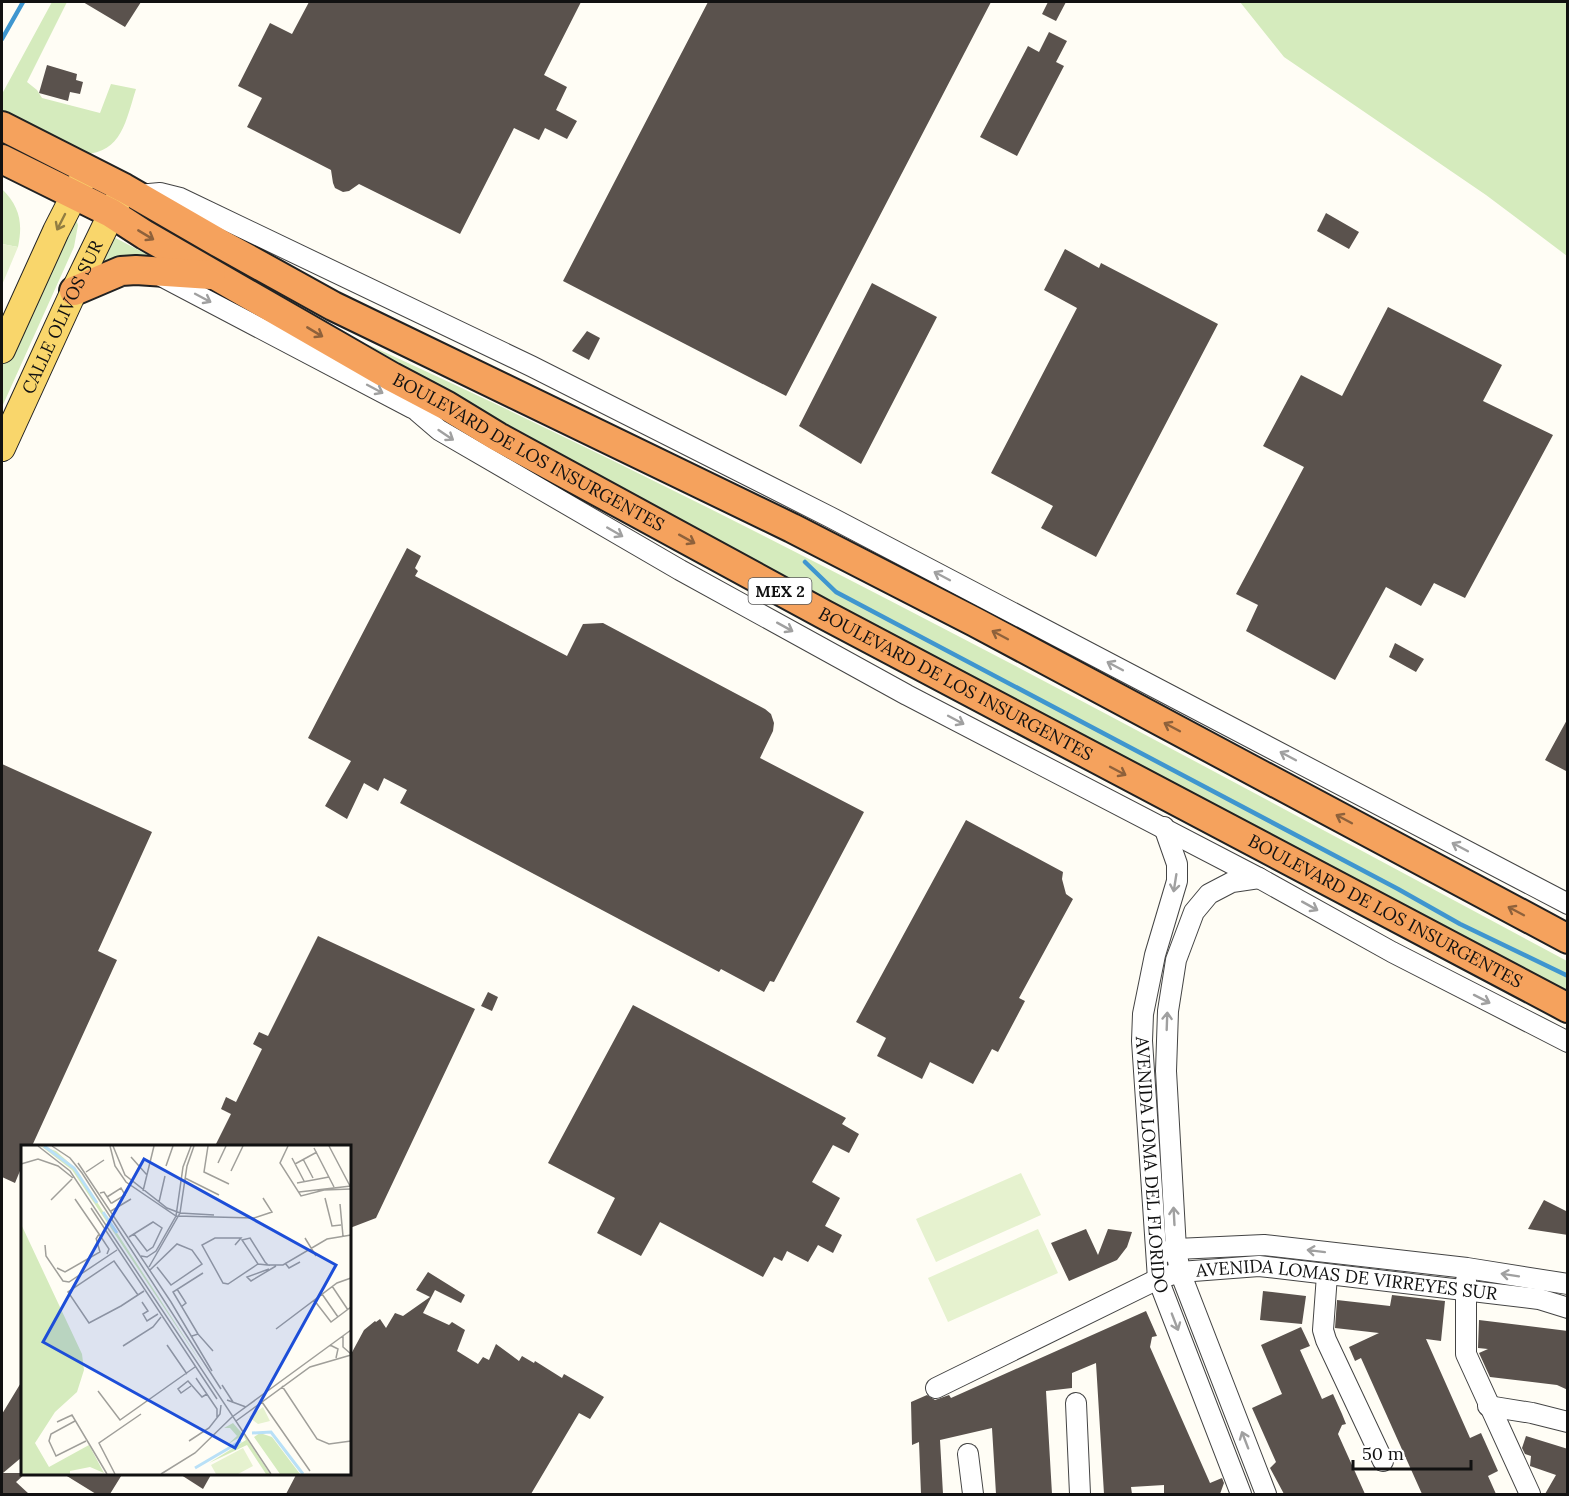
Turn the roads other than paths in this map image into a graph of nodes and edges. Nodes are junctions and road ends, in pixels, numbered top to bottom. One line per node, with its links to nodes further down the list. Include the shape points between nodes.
1 (2, 126): 3 (highway, BOULEVARD DE LOS INSURGENTES)
2 (2, 159): 5 (highway, BOULEVARD DE LOS INSURGENTES / MEX 2)
3 (87, 170): 4 (highway, BOULEVARD DE LOS INSURGENTES); 5 (main road)
4 (130, 192): 6 (main road, CALLE OLIVOS SUR); 16 (street, one-way to 4, via 830,517 531,366 180,198); 17 (highway, BOULEVARD DE LOS INSURGENTES, one-way to 4, via 965,616 333,306)
5 (74, 196): 6 (highway, BOULEVARD DE LOS INSURGENTES / MEX 2); 10 (main road, one-way to 10)
6 (111, 213): 8 (highway, BOULEVARD DE LOS INSURGENTES / MEX 2, one-way to 8); 9 (main road, CALLE OLIVOS SUR)
7 (151, 271): 8 (highway); 9 (highway, via 122,271); 12 (street, one-way to 12)
8 (218, 276): 11 (highway, BOULEVARD DE LOS INSURGENTES / MEX 2, one-way to 11)
9 (74, 291): 13 (main road, CALLE OLIVOS SUR)
10 (2, 350)
11 (392, 377): 12 (street); 18 (highway, BOULEVARD DE LOS INSURGENTES / MEX 2, one-way to 18, via 825,615)
12 (418, 412): 14 (street, one-way to 14, via 459,443 680,570 907,695)
13 (2, 448)
14 (1164, 827): 15 (street); 21 (street, AVENIDA LOMA DEL FLORIDO, one-way to 21, via 1177,864 1177,881 1143,1014)
15 (1259, 878): 19 (street, one-way to 19, via 1392,952); 20 (street, AVENIDA LOMA DEL FLORIDO, one-way to 15, via 1166,1071 1168,1011 1176,960 1194,912 1209,894 1232,882)
16 (1568, 904)
17 (1568, 939)
18 (1568, 1008)
19 (1568, 1042)
20 (1170, 1152): 21 (street); 22 (street, AVENIDA LOMA DEL FLORIDO, one-way to 20)
21 (1149, 1155): 23 (street, AVENIDA LOMA DEL FLORIDO)
22 (1176, 1249): 23 (street, AVENIDA LOMAS DE VIRREYES SUR); 24 (street, AVENIDA LOMAS DE VIRREYES SUR, one-way to 22, via 1264,1245); 25 (street, AVENIDA LOMA DEL FLORIDO)
23 (1156, 1255): 27 (street, AVENIDA LOMA DEL FLORIDO)
24 (1467, 1268): 28 (street, AVENIDA LOMAS DE VIRREYES SUR, one-way to 24); 29 (street)
25 (1180, 1272): 26 (street, AVENIDA LOMAS DE VIRREYES SUR, via 1259,1266); 27 (street, AVENIDA LOMAS DE VIRREYES SUR); 40 (street, AVENIDA LOMA DEL FLORIDO, one-way to 25)
26 (1327, 1275): 29 (street, AVENIDA LOMAS DE VIRREYES SUR); 36 (street, via 1323,1330 1326,1340)
27 (1158, 1279): 31 (street, AVENIDA LOMAS DE VIRREYES SUR); 39 (street, AVENIDA LOMA DEL FLORIDO, one-way to 39)
28 (1568, 1284)
29 (1465, 1291): 30 (street, AVENIDA LOMAS DE VIRREYES SUR, via 1539,1299); 33 (street, via 1466,1354)
30 (1568, 1308)
31 (936, 1388)
32 (1076, 1403): 38 (street)
33 (1488, 1406): 34 (street); 41 (street)
34 (1568, 1422)
35 (968, 1454): 37 (street)
36 (1383, 1461)
37 (973, 1494)
38 (1080, 1494)
39 (1241, 1494)
40 (1266, 1494)
41 (1530, 1494)

